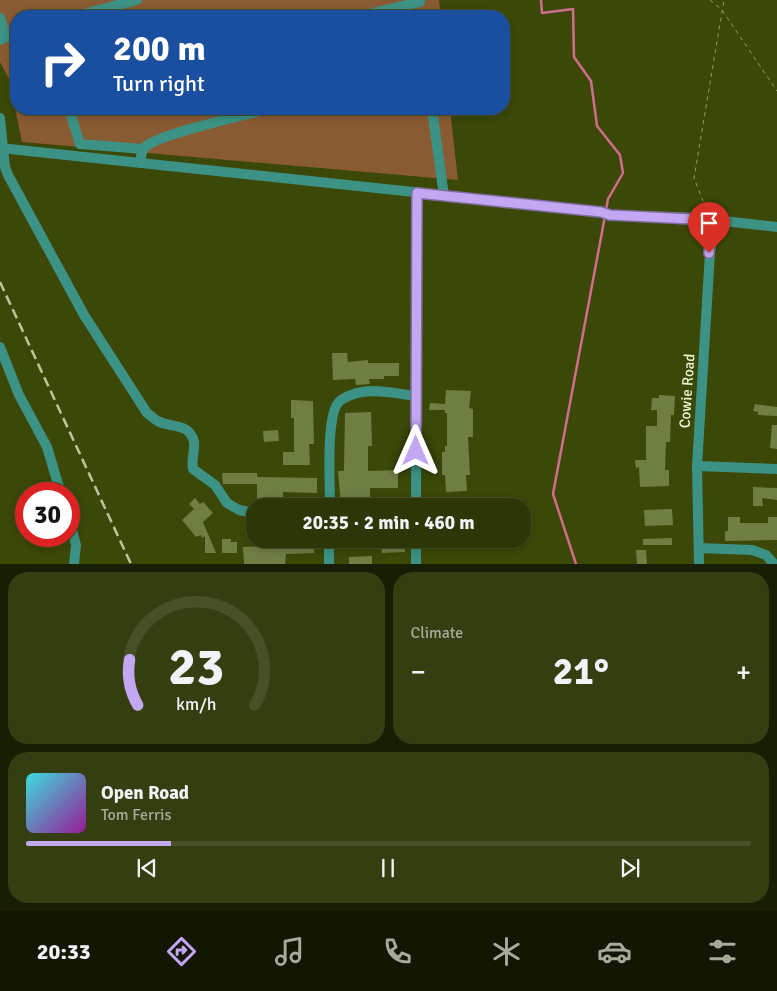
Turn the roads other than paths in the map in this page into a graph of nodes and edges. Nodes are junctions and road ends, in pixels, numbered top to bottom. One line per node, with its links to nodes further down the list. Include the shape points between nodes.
1 (136, 0): 3 (street)
2 (420, 2): 4 (street)
3 (98, 10)
4 (386, 10)
5 (0, 18): 6 (street)
6 (7, 37)
7 (71, 115): 12 (street, via 80,144)
8 (246, 115): 12 (street, via 188,130 152,142)
9 (433, 115): 15 (street)
10 (0, 118): 11 (street)
11 (2, 148): 13 (street); 25 (street, via 8,175 112,361 147,413 156,421 185,428 194,444 193,469 215,486 227,503)
12 (143, 149): 13 (street)
13 (140, 163): 14 (street)
14 (417, 193): 15 (street); 19 (street)
15 (444, 196): 16 (street)
16 (712, 220): 17 (street); 20 (street, Cowie Road)
17 (777, 227)
18 (0, 347): 22 (street, via 19,395 47,447)
19 (416, 396): 23 (street, via 362,392 338,403 330,430); 24 (street)
20 (697, 466): 21 (street); 29 (street, Cowie Road)
21 (777, 469)
22 (57, 482)
23 (330, 498)
24 (416, 498)
25 (246, 511)
26 (76, 547): 30 (street)
27 (330, 548): 31 (street)
28 (416, 548): 32 (street)
29 (699, 548): 33 (street, Cowie Road); 34 (street, via 752,550 766,555)
30 (74, 564)
31 (330, 564)
32 (416, 564)
33 (699, 564)
34 (774, 564)

